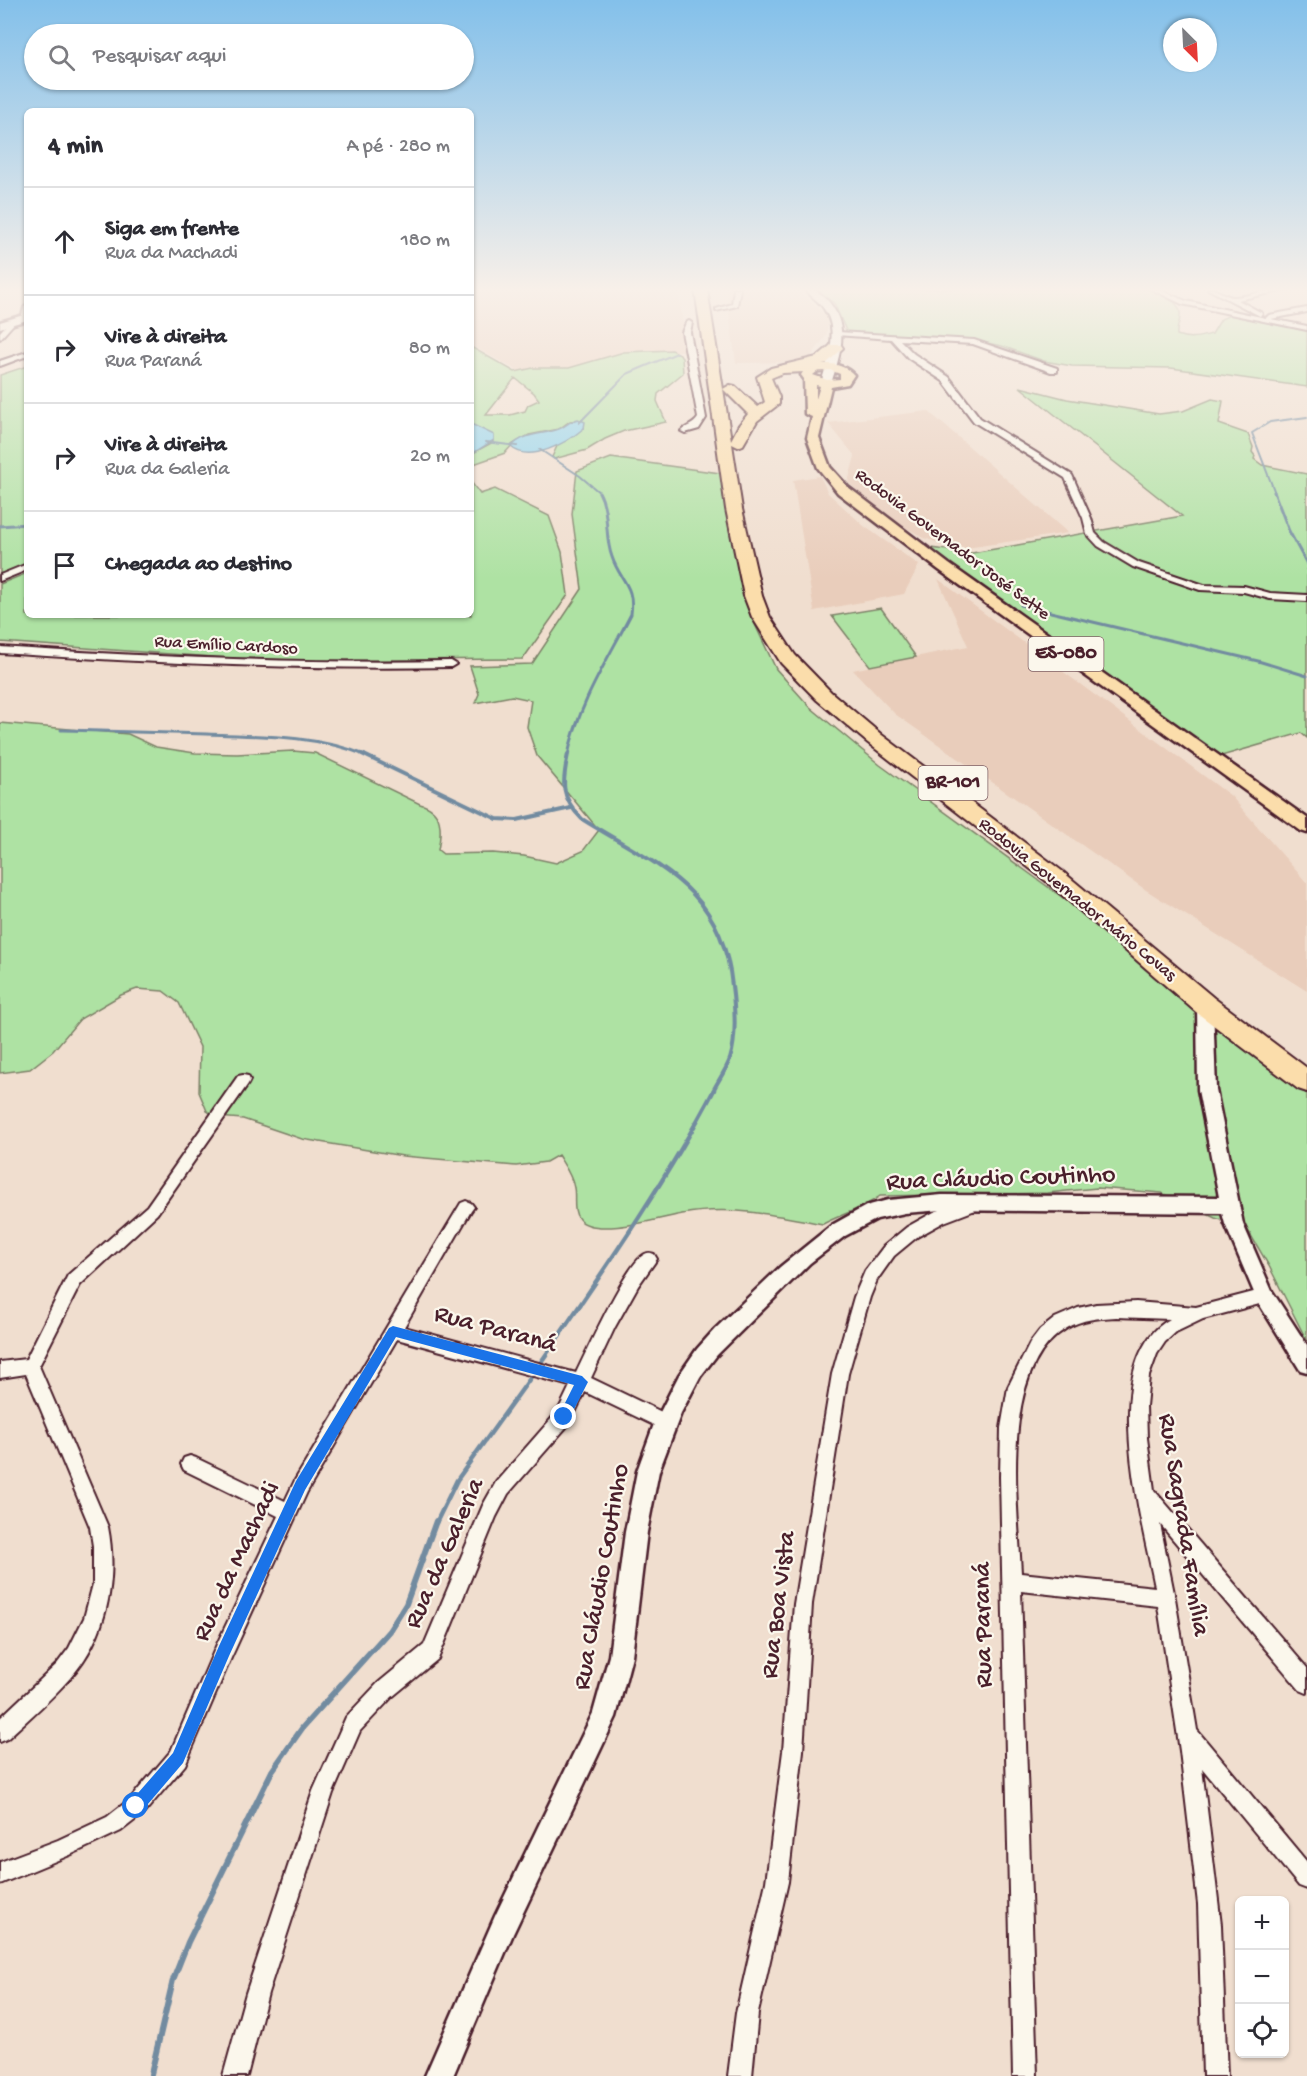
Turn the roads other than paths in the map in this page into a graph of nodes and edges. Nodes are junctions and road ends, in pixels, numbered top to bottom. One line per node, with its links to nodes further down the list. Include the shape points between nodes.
1 (702, 386): 14 (street, via 702,418 696,427)
2 (715, 386): 22 (highway, Rodovia Governador Mário Covas / BR-101, via 734,509 753,596 761,617 788,659 875,739 1054,876)
3 (720, 386): 15 (highway, via 726,417)
4 (728, 386): 9 (highway, Rodovia Governador Mário Covas / BR-101)
5 (766, 386): 10 (highway)
6 (809, 386): 13 (main road, via 810,410)
7 (831, 386): 13 (main road, Rodovia Governador José Sette / ES-080, via 821,401)
8 (951, 386): 18 (street, via 977,420 1069,477 1091,534 1136,565 1203,588)
9 (730, 390): 11 (highway); 15 (highway, Rodovia Governador Mário Covas / BR-101)
10 (771, 393): 11 (highway, via 763,401); 12 (highway, via 772,404)
11 (744, 401): 12 (highway)
12 (754, 416): 15 (highway); 15 (highway)
13 (816, 423): 21 (main road, Rodovia Governador José Sette / ES-080, via 813,438 819,460 843,490)
14 (685, 431)
15 (737, 431): 23 (highway, Rodovia Governador Mário Covas / BR-101, via 747,509 770,611 805,661 891,737 991,811 1239,1012)
16 (24, 568): 17 (street)
17 (0, 578)
18 (1307, 598)
19 (0, 650): 20 (street, Rua Emílio Cardoso, via 324,667)
20 (451, 664)
21 (1307, 827)
22 (1204, 1005): 25 (highway, Rodovia Governador Mário Covas / BR-101); 27 (street, via 1207,1090)
23 (1307, 1061)
24 (243, 1080): 34 (street, via 152,1210 74,1280)
25 (1307, 1082)
26 (978, 1203): 27 (street, Rua Cláudio Coutinho); 37 (street, Rua Cláudio Coutinho, via 908,1206 875,1212 847,1224 781,1277 708,1349); 50 (street, Rua Boa Vista, via 939,1217 889,1251 871,1276 862,1298 840,1374 803,1604 793,1750 777,1882 746,2021)
27 (1230, 1205): 30 (street, via 1240,1241)
28 (465, 1207): 32 (street, Rua da Machadi)
29 (649, 1259): 36 (street, Rua da Galeria, via 609,1322)
30 (1265, 1296): 31 (street, Rua Sagrada Família); 33 (street)
31 (1194, 1313): 39 (street, Rua Sagrada Família, via 1151,1347 1140,1372 1138,1451); 41 (street, Rua Paraná, via 1101,1310 1073,1317 1046,1335 1035,1351 1012,1402 1008,1513)
32 (393, 1331): 36 (street, Rua Paraná); 40 (street, Rua da Machadi, via 308,1472)
33 (1307, 1363)
34 (32, 1366): 35 (street); 44 (street, via 99,1527 105,1551 105,1580 99,1605 73,1659)
35 (0, 1370)
36 (582, 1382): 37 (street, Rua Paraná); 48 (street, Rua da Galeria, via 556,1428 502,1488 489,1511 431,1653 385,1690 350,1730 322,1791 257,1993)
37 (666, 1423): 49 (street, Rua Cláudio Coutinho, via 638,1510 625,1634 611,1699 504,1925)
38 (190, 1464): 40 (street)
39 (1147, 1495): 42 (street, Rua Sagrada Família); 43 (street)
40 (289, 1512): 46 (street, Rua da Machadi, via 178,1758 136,1806 114,1824)
41 (1012, 1581): 42 (street); 51 (street, Rua Paraná)
42 (1166, 1599): 45 (street, Rua Sagrada Família)
43 (1307, 1683)
44 (0, 1732)
45 (1186, 1733): 47 (street); 52 (street, Rua Sagrada Família, via 1209,1905)
46 (0, 1873)
47 (1307, 1878)
48 (236, 2076)
49 (439, 2076)
50 (740, 2076)
51 (1025, 2076)
52 (1215, 2076)

